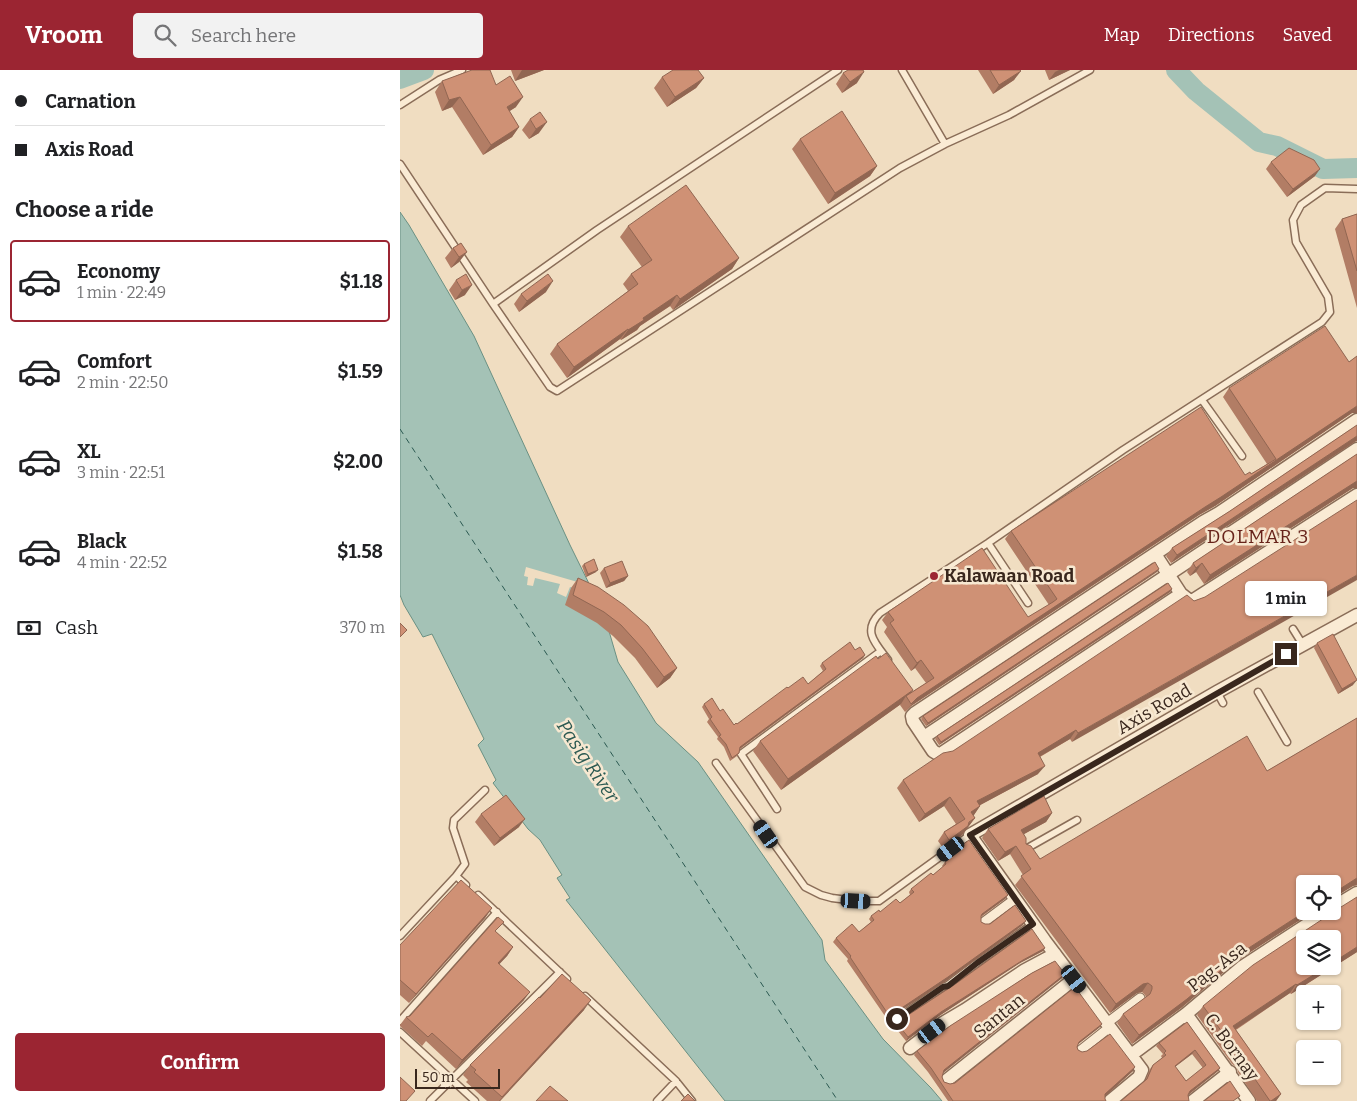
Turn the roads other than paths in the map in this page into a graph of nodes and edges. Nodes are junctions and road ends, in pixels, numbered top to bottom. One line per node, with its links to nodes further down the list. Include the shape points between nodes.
1 (462, 70): 5 (lane, via 439,80)
2 (838, 70): 9 (lane, via 596,230)
3 (902, 70): 6 (lane)
4 (1090, 70): 6 (lane, via 1009,115)
5 (400, 105)
6 (945, 144): 9 (lane, via 900,168 561,390 550,387)
7 (400, 164): 9 (lane)
8 (1357, 189): 10 (lane, via 1325,188 1301,205 1293,220 1296,242 1328,297 1330,312 1322,322)
9 (492, 304)
10 (1202, 400): 13 (lane); 15 (lane)
11 (1357, 420): 16 (street)
12 (1357, 450): 17 (street)
13 (1242, 456)
14 (1357, 495): 18 (street, via 1195,599 1190,601)
15 (988, 543): 19 (lane); 23 (lane, via 874,619 871,636)
16 (1155, 554): 17 (street); 26 (street, via 915,713 913,721)
17 (1170, 574): 18 (street); 26 (street)
18 (1182, 594): 26 (street, via 942,753 933,751)
19 (1028, 603)
20 (1357, 615): 22 (street, Axis Road)
21 (1293, 629): 22 (lane)
22 (1303, 645): 32 (street, Axis Road, via 1220,698)
23 (881, 651): 24 (lane); 30 (lane, via 741,754)
24 (892, 666)
25 (1258, 692): 27 (lane)
26 (924, 737)
27 (1287, 742)
28 (716, 763): 32 (lane, via 805,887 821,895 880,901)
29 (485, 790): 34 (lane, via 454,820 453,828 465,864)
30 (777, 809)
31 (1077, 820): 33 (lane)
32 (970, 835): 36 (street)
33 (1024, 850)
34 (456, 876): 38 (lane); 42 (lane)
35 (1357, 893): 37 (street)
36 (1015, 899): 40 (street); 41 (street)
37 (1341, 903)
38 (497, 912): 44 (lane); 51 (lane)
39 (1314, 920): 49 (street, Pag-Asa, via 1242,967)
40 (984, 922)
41 (1033, 924): 43 (street); 50 (lane)
42 (400, 936)
43 (1055, 954): 45 (street); 54 (street, via 943,1023)
44 (560, 972): 46 (lane); 58 (lane)
45 (1074, 979): 52 (street); 59 (street, Santan)
46 (575, 986)
47 (582, 993): 60 (lane)
48 (1140, 998): 52 (street)
49 (1186, 1014): 56 (street, Pag-Asa); 57 (street, C. Bornay)
50 (897, 1019)
51 (400, 1021)
52 (1109, 1025): 55 (street); 56 (street)
53 (400, 1032): 58 (lane)
54 (910, 1048)
55 (1081, 1050)
56 (1131, 1055): 65 (street, via 1142,1074)
57 (1230, 1072): 66 (street); 67 (street, C. Bornay)
58 (451, 1080): 61 (lane); 62 (lane)
59 (947, 1080)
60 (676, 1081): 63 (lane); 64 (lane)
61 (430, 1101)
62 (475, 1101)
63 (657, 1101)
64 (692, 1101)
65 (1110, 1101)
66 (1193, 1101)
67 (1250, 1101)

